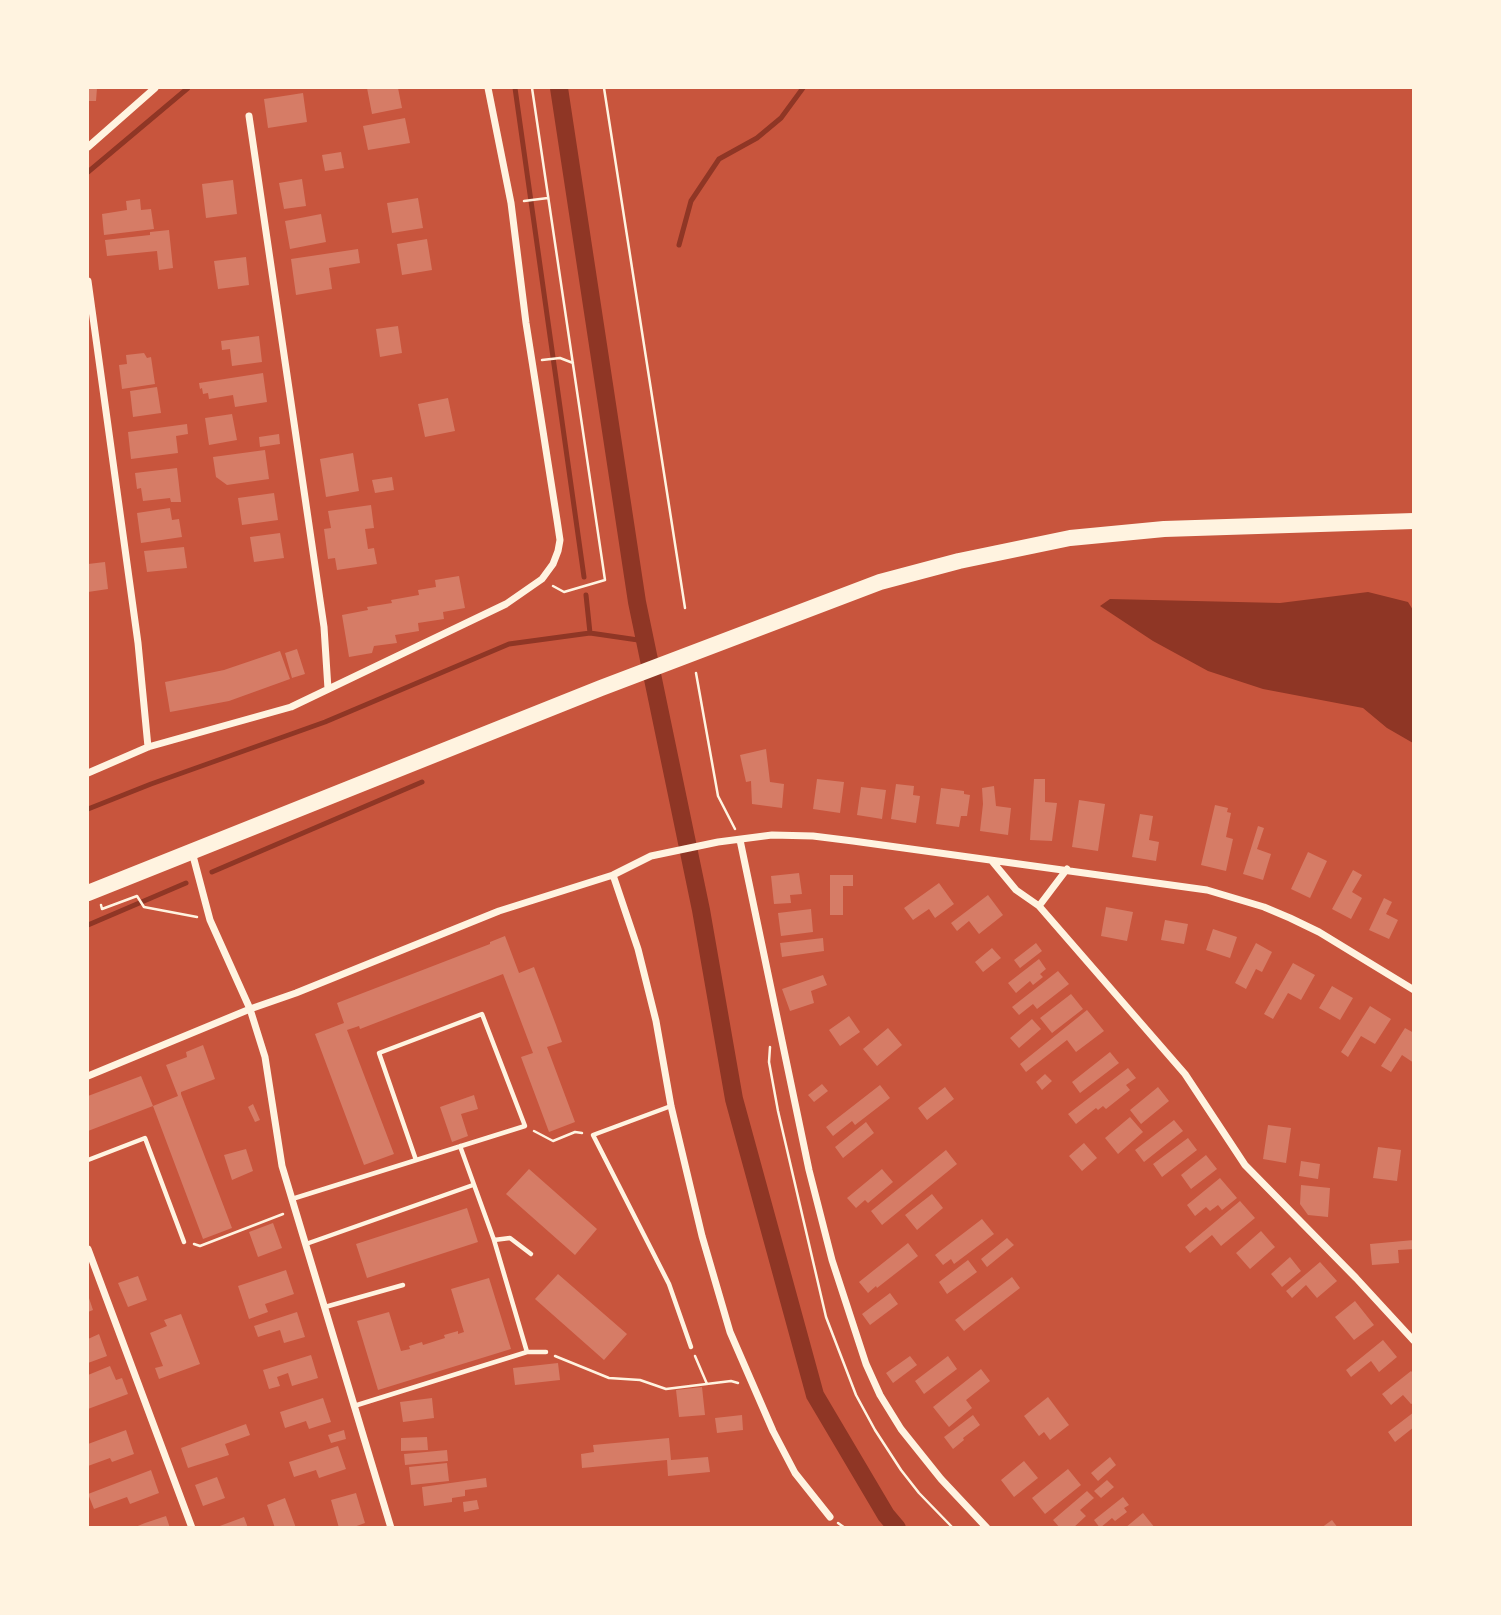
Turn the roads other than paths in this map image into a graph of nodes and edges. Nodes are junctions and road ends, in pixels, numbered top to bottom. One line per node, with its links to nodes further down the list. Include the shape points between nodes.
1 (155, 88): 4 (street)
2 (488, 88): 7 (street, via 510,203 558,551 542,579 506,604)
3 (249, 116): 7 (street, via 324,626)
4 (88, 147)
5 (88, 281): 8 (street)
6 (1413, 521): 11 (highway, via 1164,529 1070,538 880,582)
7 (328, 689): 8 (street, via 290,707)
8 (148, 747): 9 (street)
9 (88, 773)
10 (740, 840): 12 (street, via 813,836); 14 (street, via 652,856); 41 (street, via 809,1170 866,1364 901,1429)
11 (192, 850): 15 (highway); 18 (street, via 210,920)
12 (992, 860): 13 (street); 16 (street, via 1016,890)
13 (1066, 869): 16 (street); 17 (street, via 1207,890 1264,907 1319,932)
14 (613, 875): 18 (street, via 499,911); 20 (street, via 641,961)
15 (88, 893)
16 (1039, 906): 33 (street, via 1185,1074 1245,1164)
17 (1413, 990)
18 (250, 1009): 19 (street); 25 (street, via 265,1057 282,1166)
19 (88, 1076)
20 (671, 1107): 34 (lane, via 593,1135 668,1284); 38 (street, via 730,1332 795,1473)
21 (460, 1146): 23 (lane); 23 (lane, via 525,1126 482,1014 379,1053); 24 (lane)
22 (88, 1160): 27 (lane, via 145,1138)
23 (416, 1160): 25 (lane)
24 (473, 1185): 26 (lane); 28 (lane)
25 (292, 1199): 28 (street)
26 (494, 1240): 30 (lane, via 510,1238); 35 (lane)
27 (184, 1242)
28 (306, 1244): 32 (street)
29 (88, 1249): 39 (street)
30 (531, 1254)
31 (402, 1284): 32 (lane)
32 (325, 1307): 37 (street)
33 (1413, 1341)
34 (691, 1347)
35 (527, 1352): 36 (lane); 37 (lane)
36 (546, 1352)
37 (354, 1406): 40 (street)
38 (830, 1517)
39 (192, 1528)
40 (391, 1528)
41 (987, 1528)

